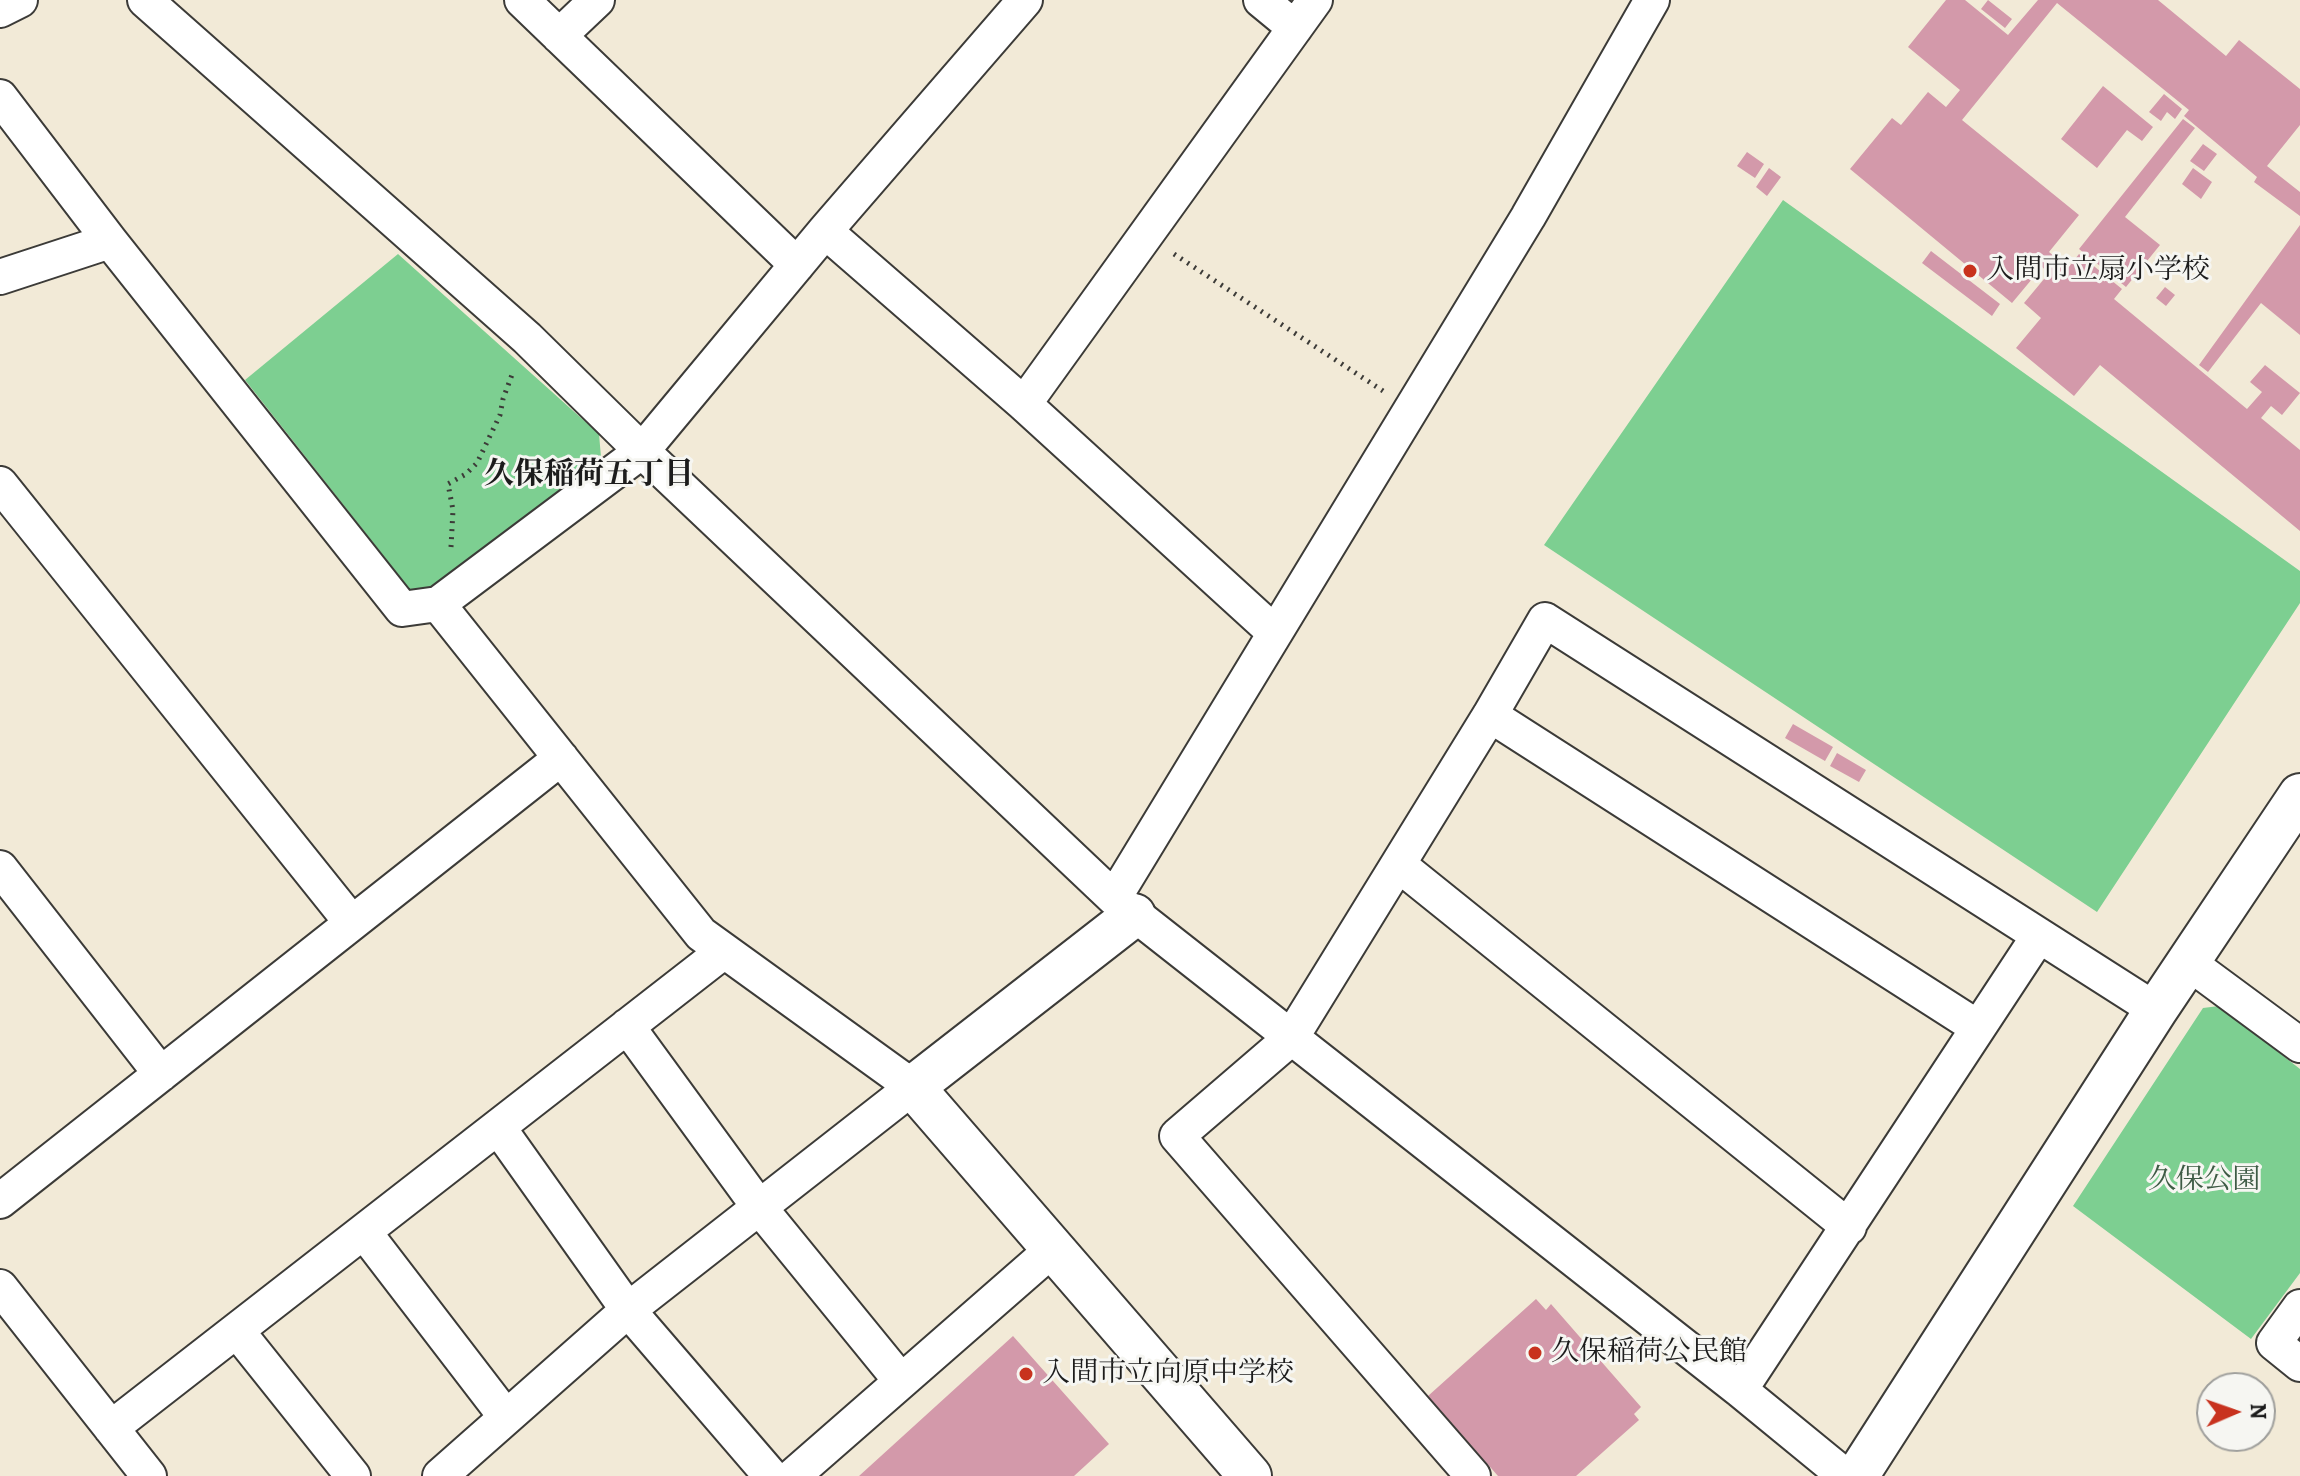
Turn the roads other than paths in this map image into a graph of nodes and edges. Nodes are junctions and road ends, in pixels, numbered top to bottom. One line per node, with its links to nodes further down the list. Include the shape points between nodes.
1 (20, 0): 9 (street)
2 (145, 0): 18 (street, via 527,338)
3 (522, 0): 11 (street)
4 (597, 0): 11 (street)
5 (1025, 0): 13 (street)
6 (1261, 0): 10 (street)
7 (1315, 0): 10 (street)
8 (1652, 0): 21 (street, via 1528,217)
9 (0, 10)
10 (1295, 28): 17 (street)
11 (559, 36): 15 (street)
12 (0, 97): 14 (street)
13 (825, 231): 15 (street); 17 (street)
14 (110, 241): 16 (street); 20 (street, via 402,609)
15 (797, 265): 18 (street)
16 (0, 277)
17 (1024, 404): 21 (street)
18 (642, 451): 20 (street); 27 (street)
19 (0, 484): 28 (street)
20 (444, 600): 23 (street)
21 (1275, 633): 27 (street)
22 (1490, 715): 25 (street); 29 (street, via 1545,620); 34 (street)
23 (561, 758): 28 (street); 30 (street, via 701,934)
24 (2300, 795): 31 (street)
25 (1399, 865): 35 (street); 42 (street)
26 (0, 868): 37 (street)
27 (1124, 906): 35 (street); 38 (street)
28 (352, 923): 37 (street)
29 (2038, 937): 32 (street); 34 (street)
30 (724, 951): 33 (street); 38 (street)
31 (2189, 963): 32 (street); 36 (street)
32 (2156, 1010): 62 (street)
33 (627, 1026): 39 (street); 41 (street)
34 (1977, 1027): 42 (street)
35 (1291, 1038): 51 (street); 60 (street, via 1177,1136)
36 (2300, 1045)
37 (161, 1074): 40 (street)
38 (913, 1087): 41 (street); 44 (street)
39 (498, 1127): 43 (street); 47 (street)
40 (0, 1201)
41 (759, 1207): 47 (street); 50 (street)
42 (1849, 1227): 51 (street)
43 (364, 1232): 48 (street); 52 (street)
44 (1054, 1248): 50 (street); 59 (street)
45 (0, 1287): 53 (street)
46 (2300, 1307): 49 (street, via 2274,1343)
47 (628, 1310): 52 (street); 57 (street)
48 (237, 1331): 53 (street); 55 (street)
49 (2300, 1364)
50 (901, 1381): 58 (street)
51 (1740, 1390): 61 (street)
52 (506, 1417): 56 (street)
53 (111, 1428): 54 (street)
54 (149, 1476)
55 (353, 1476)
56 (440, 1476)
57 (771, 1476)
58 (793, 1476)
59 (1250, 1476)
60 (1473, 1476)
61 (1845, 1476)
62 (1857, 1476)

